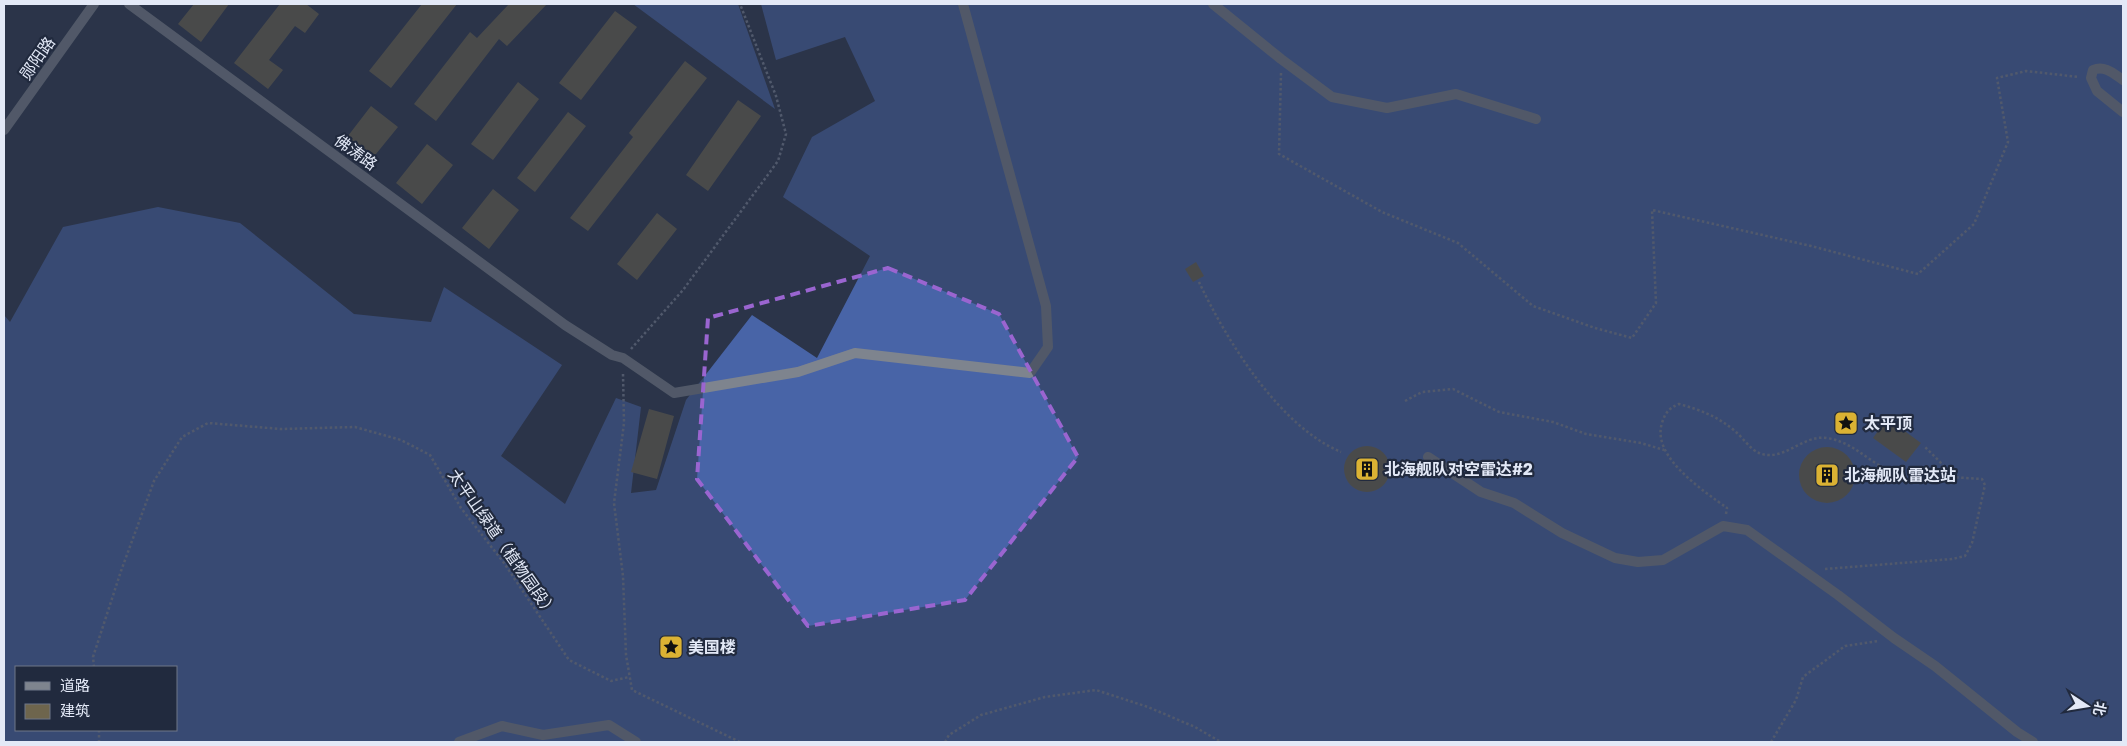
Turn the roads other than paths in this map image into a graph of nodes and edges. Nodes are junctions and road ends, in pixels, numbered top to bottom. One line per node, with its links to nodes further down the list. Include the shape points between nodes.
1 (94, 4): 8 (street, 郧阳路)
2 (129, 4): 3 (street, 佛涛路, via 565,325 612,355 623,358 674,393 798,372 855,353 1030,373 1048,347 1046,306)
3 (962, 4)
4 (1213, 4): 7 (street, via 1332,97 1386,108 1456,94)
5 (2123, 80): 6 (street, via 2109,70 2098,68 2093,70 2091,78 2097,91)
6 (2123, 112)
7 (1536, 119)
8 (4, 130)
9 (1428, 457): 12 (street, via 1481,492 1514,503 1562,533 1615,558 1638,562 1663,560 1723,526 1747,530 1935,666)
10 (459, 742): 11 (street, via 502,726 543,735 609,725)
11 (636, 742)
12 (2033, 742)

